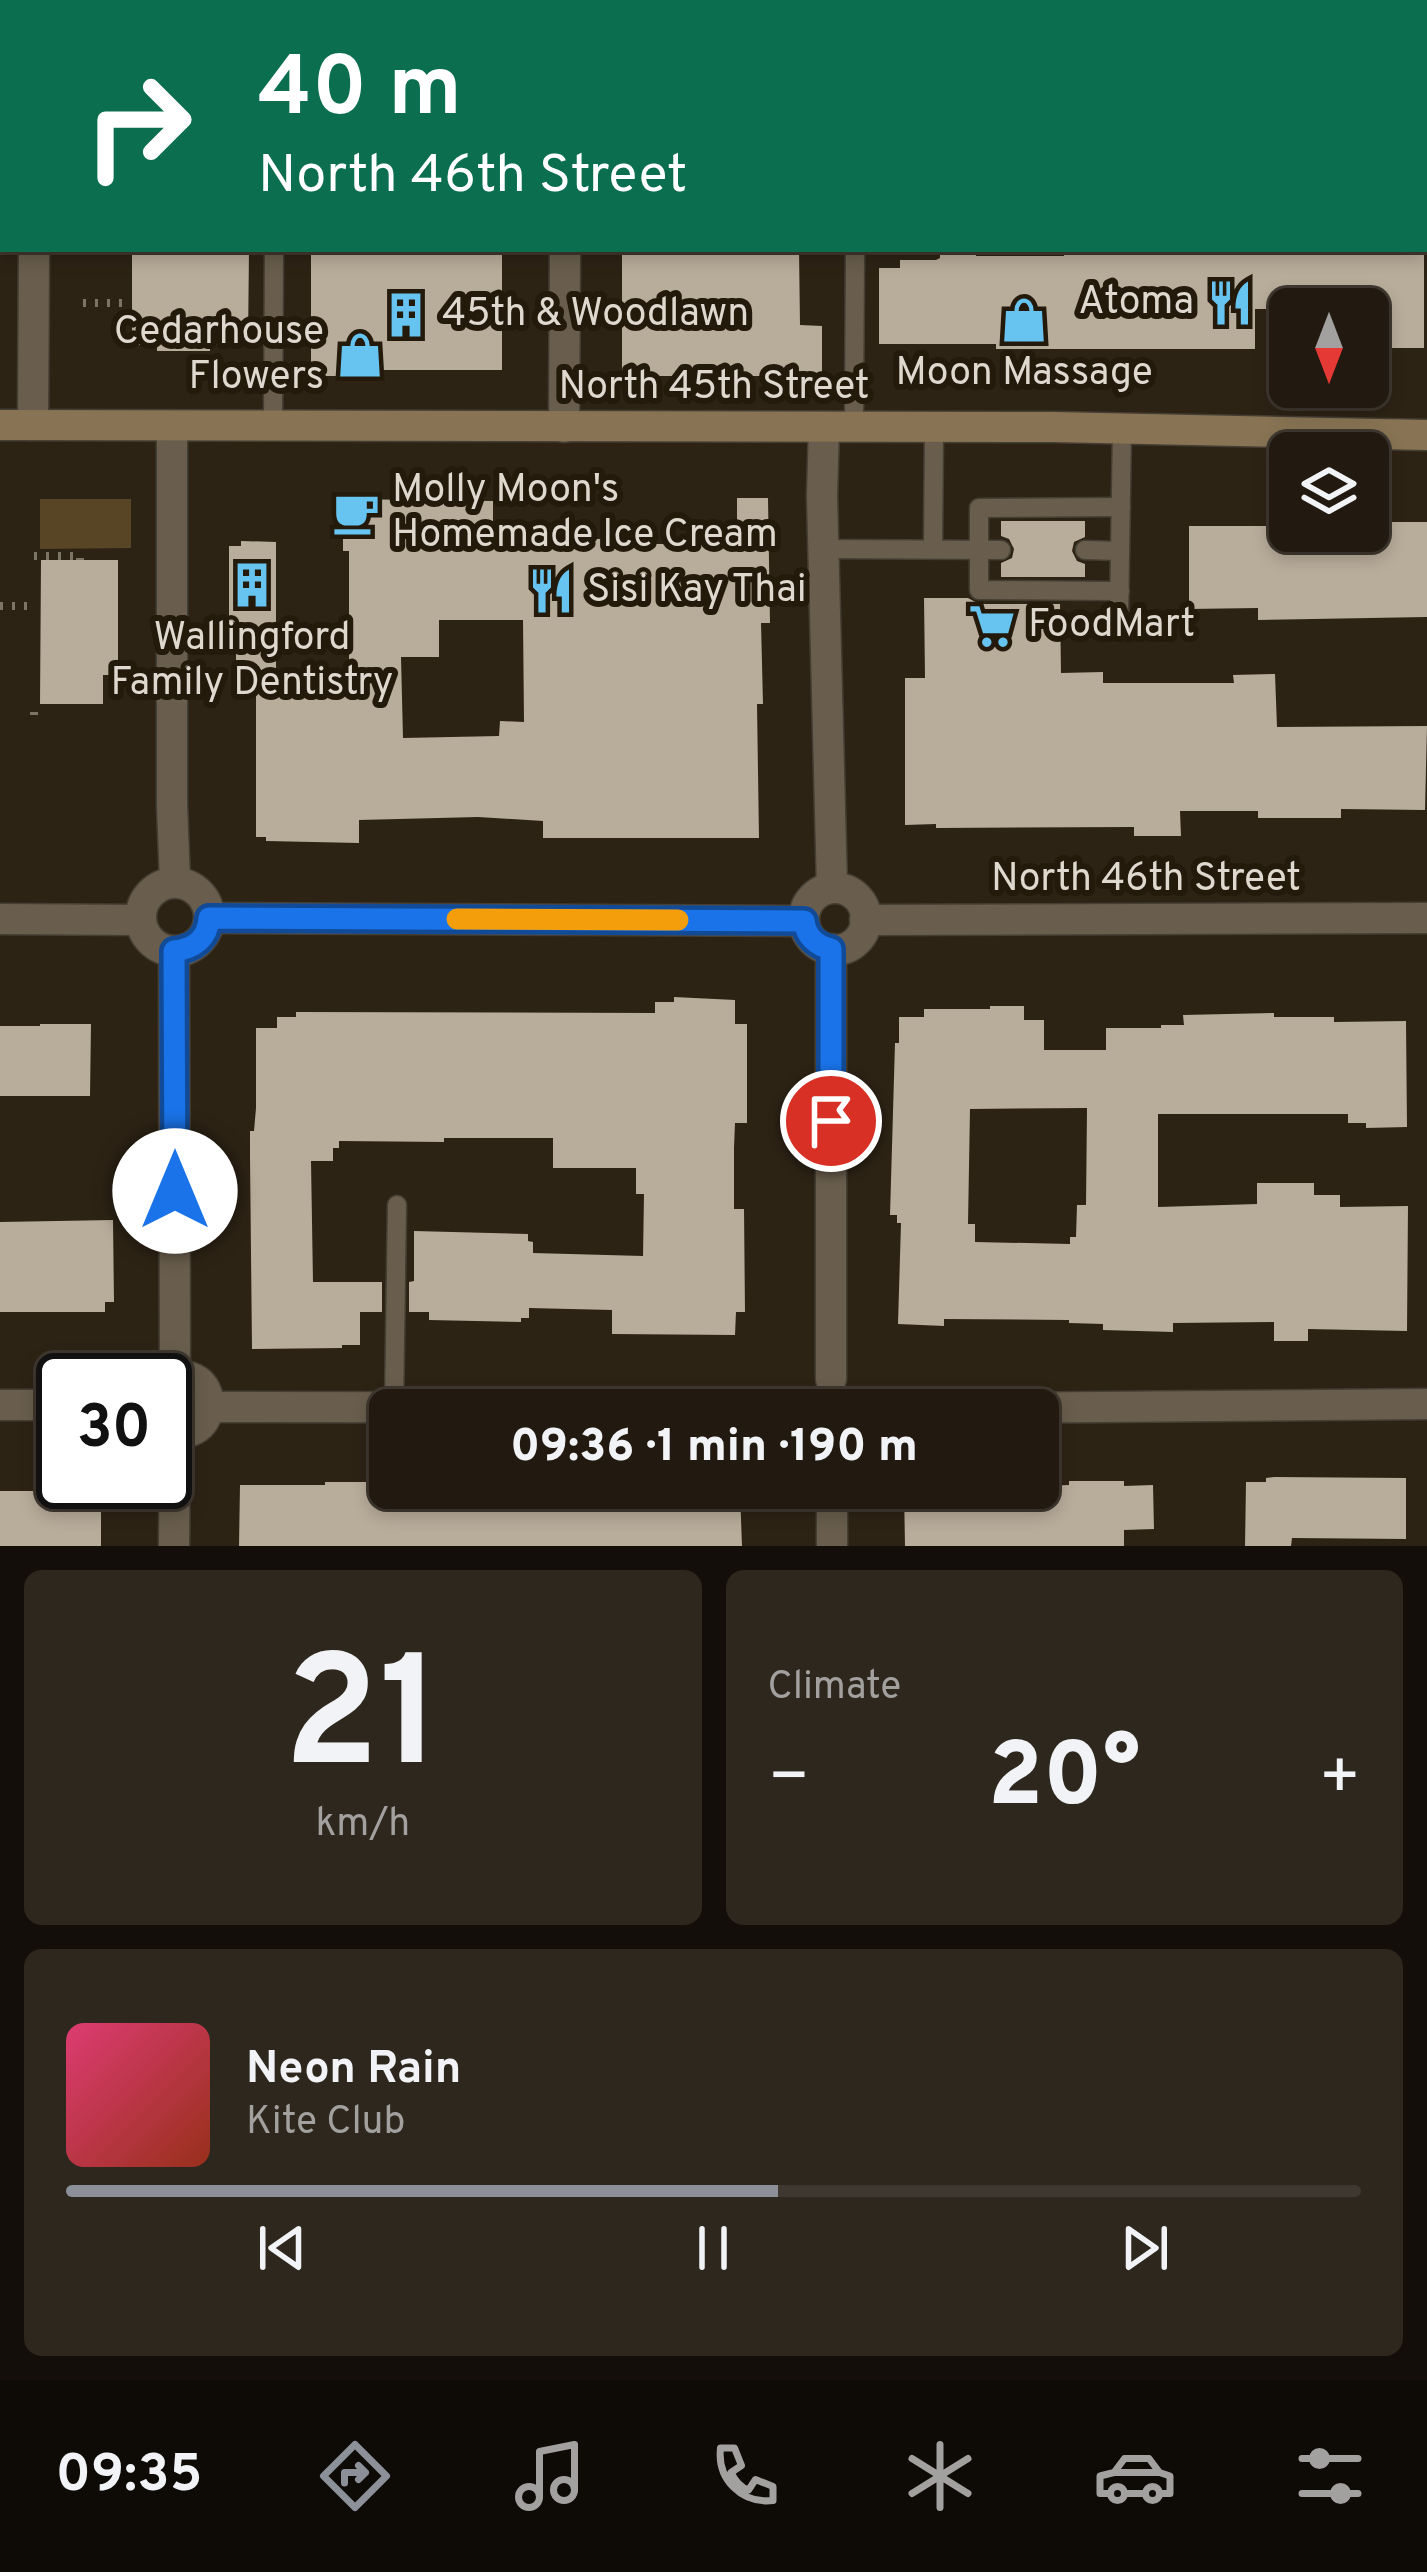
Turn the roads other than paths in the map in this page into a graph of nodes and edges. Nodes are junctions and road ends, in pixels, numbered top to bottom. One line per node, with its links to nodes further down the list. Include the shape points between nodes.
1 (34, 252): 6 (street)
2 (274, 252): 8 (lane)
3 (566, 252): 9 (street)
4 (855, 252): 10 (lane)
5 (0, 425): 6 (main road, North 45th Street)
6 (33, 425): 7 (main road, North 45th Street)
7 (172, 426): 8 (main road, North 45th Street); 23 (street)
8 (273, 426): 9 (main road, North 45th Street)
9 (564, 427): 10 (main road, North 45th Street)
10 (839, 427): 11 (main road, North 45th Street); 15 (street)
11 (934, 427): 12 (main road, North 45th Street); 16 (lane)
12 (1122, 428): 13 (main road, North 45th Street); 14 (lane)
13 (1427, 435)
14 (1121, 507): 17 (lane, via 979,508); 20 (lane)
15 (824, 549): 16 (lane); 24 (street)
16 (933, 549): 17 (lane)
17 (978, 550): 18 (lane); 21 (lane, via 979,590)
18 (1001, 550)
19 (1085, 550): 20 (lane)
20 (1120, 551): 21 (lane)
21 (1120, 591): 22 (lane)
22 (1119, 618)
23 (176, 882): 25 (street, via 197,890); 28 (street, via 146,898)
24 (832, 888): 29 (street, via 857,897); 30 (street, via 812,897)
25 (209, 918): 30 (street); 32 (street, via 199,942)
26 (1427, 918): 29 (street, North 46th Street)
27 (0, 919): 28 (street)
28 (141, 920): 32 (street, via 149,939)
29 (865, 920): 31 (street, via 856,941)
30 (804, 921): 31 (street, via 809,936)
31 (831, 949): 36 (street)
32 (174, 951): 34 (street)
33 (397, 1205): 37 (lane)
34 (170, 1353)
35 (192, 1378): 43 (street)
36 (831, 1379): 38 (street); 39 (street)
37 (394, 1389)
38 (810, 1389)
39 (856, 1389)
40 (1427, 1404): 44 (street)
41 (0, 1406): 42 (street)
42 (36, 1406)
43 (209, 1407): 45 (street); 46 (street)
44 (1059, 1407)
45 (369, 1408)
46 (192, 1431)
47 (173, 1509): 49 (street)
48 (832, 1509): 50 (street)
49 (174, 1546)
50 (832, 1546)

